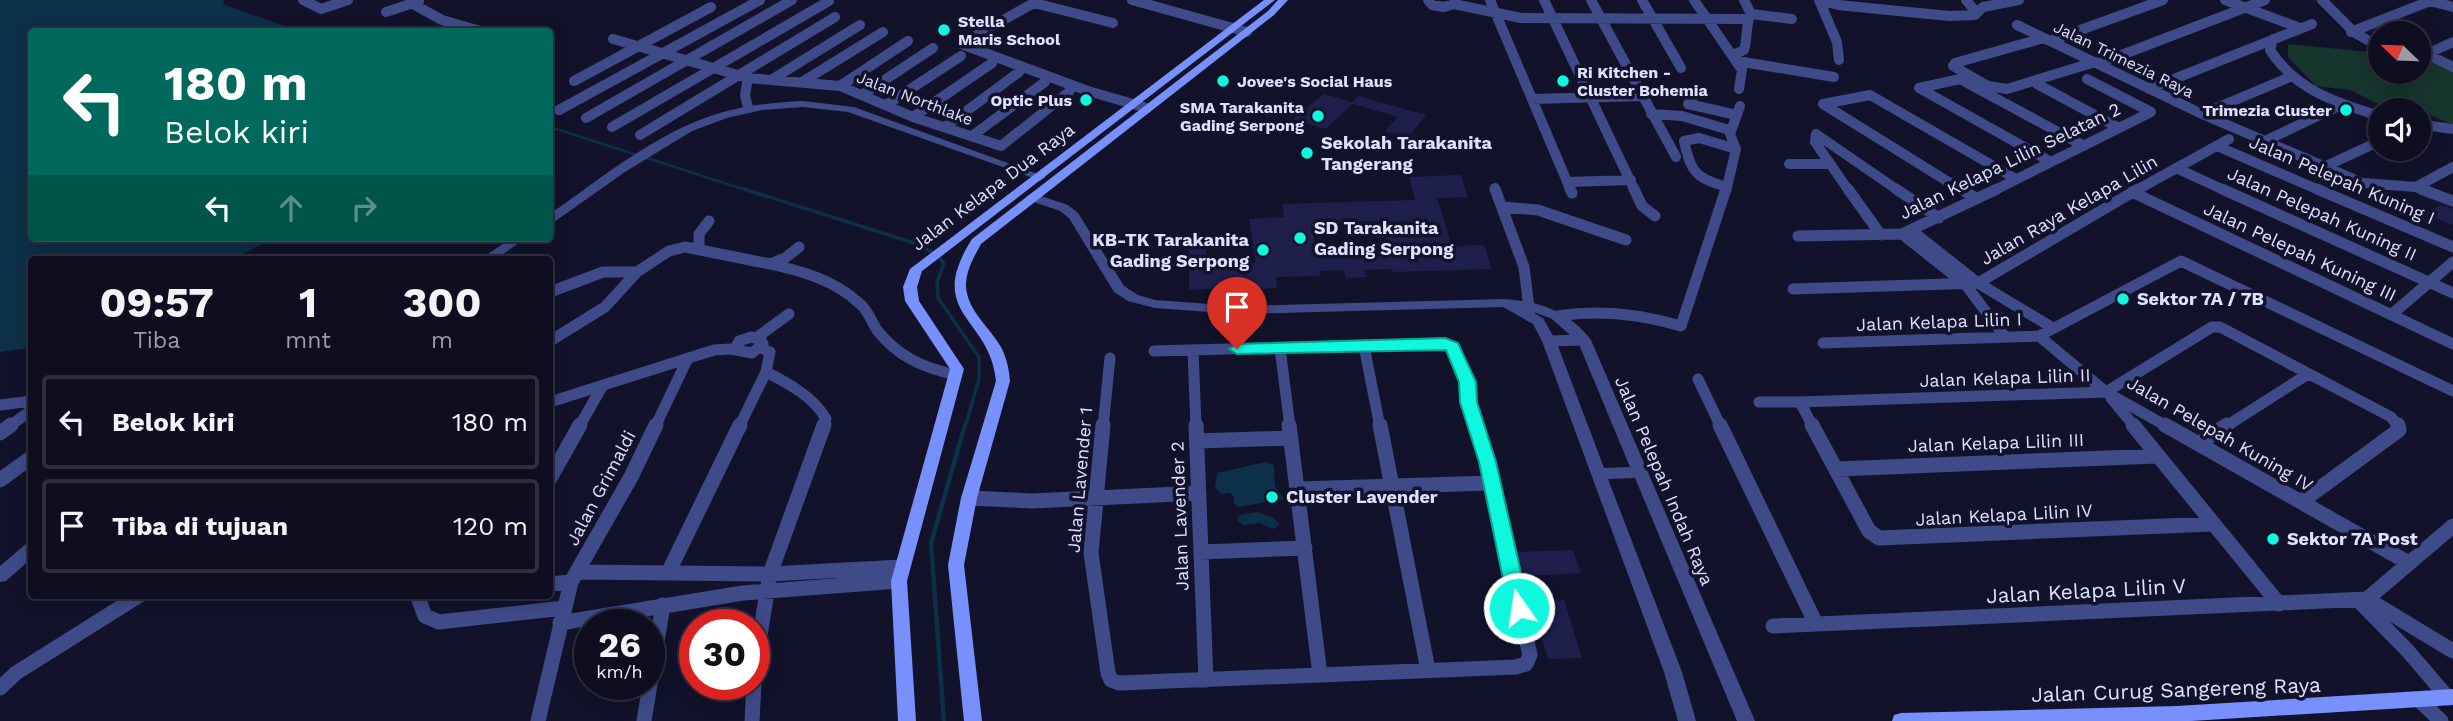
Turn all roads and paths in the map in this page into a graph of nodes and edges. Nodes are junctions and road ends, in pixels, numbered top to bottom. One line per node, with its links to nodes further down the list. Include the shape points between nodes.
1 (303, 0): 2 (street, via 321,9)
2 (348, 0)
3 (760, 0): 62 (street)
4 (792, 0): 67 (street)
5 (1122, 0): 36 (street)
6 (1132, 0): 36 (street)
7 (1270, 0): 50 (main road, Jalan Kelapa Dua Raya)
8 (1283, 0): 50 (main road, Jalan Kelapa Dua Raya)
9 (1428, 0): 27 (street, via 1435,6)
10 (1490, 0): 37 (street)
11 (1544, 0): 39 (street)
12 (1591, 0): 40 (street)
13 (1642, 0): 41 (street)
14 (1694, 0): 42 (street)
15 (1820, 0): 28 (street); 66 (street)
16 (1891, 0): 33 (street)
17 (1966, 0): 35 (street)
18 (2019, 0): 35 (street, via 1983,7)
19 (2163, 0): 55 (street)
20 (2225, 0): 32 (street)
21 (2265, 0): 32 (street)
22 (2322, 0): 51 (street)
23 (829, 1): 73 (street)
24 (2430, 1): 30 (street); 51 (street)
25 (417, 2): 34 (street); 48 (street, via 442,20)
26 (1036, 2): 44 (street); 97 (street, via 961,44)
27 (1452, 3): 37 (street)
28 (1853, 3): 33 (street)
29 (711, 7): 59 (street)
30 (2453, 7)
31 (1748, 8): 42 (street); 43 (street); 65 (street, via 1747,45)
32 (2245, 8): 49 (street); 70 (street)
33 (1894, 10): 35 (street, via 1949,16)
34 (386, 12)
35 (1977, 13)
36 (1184, 14): 50 (street)
37 (1497, 16): 39 (street, via 1516,22); 94 (street)
38 (835, 17): 75 (street)
39 (1553, 18): 40 (street); 93 (street)
40 (1603, 19): 41 (street); 91 (street)
41 (1653, 19): 42 (street); 72 (street)
42 (1707, 19): 65 (street)
43 (1792, 19)
44 (1114, 23)
45 (2312, 24): 49 (street)
46 (860, 25): 80 (street)
47 (2017, 25): 55 (street, Jalan Trimezia Raya)
48 (470, 28)
49 (2300, 28): 54 (street)
50 (1240, 30): 97 (main road, Jalan Kelapa Dua Raya)
51 (2351, 32): 57 (street)
52 (883, 33): 83 (street)
53 (613, 39): 59 (street, Jalan Northlake)
54 (2273, 39): 77 (street, via 2270,50); 88 (street)
55 (2047, 40): 69 (street); 70 (street, Jalan Trimezia Raya)
56 (908, 41): 85 (street)
57 (2368, 41)
58 (2453, 42): 61 (street)
59 (639, 47): 62 (street, Jalan Northlake); 81 (street)
60 (933, 48): 90 (street)
61 (2431, 51)
62 (662, 54): 67 (street, Jalan Northlake); 99 (street)
63 (961, 56): 95 (street)
64 (2431, 57): 71 (street)
65 (1735, 58): 76 (street); 87 (street, via 1742,70)
66 (1839, 60)
67 (685, 62): 73 (street, Jalan Northlake); 105 (street)
68 (992, 63): 104 (street)
69 (1955, 63): 70 (street, via 1953,66 1988,86 2007,89)
70 (2096, 63): 88 (street, Jalan Trimezia Raya)
71 (2453, 67)
72 (1681, 68)
73 (713, 69): 75 (street, Jalan Northlake); 107 (street)
74 (1018, 72): 108 (street)
75 (744, 77): 80 (street, Jalan Northlake); 98 (street); 113 (street)
76 (1834, 77)
77 (2290, 77): 96 (street); 102 (street)
78 (1960, 79): 86 (street); 117 (street)
79 (2087, 79): 109 (street, Jalan Kelapa Lilin Selatan 2, via 2151,112)
80 (771, 80): 83 (street, Jalan Northlake)
81 (574, 81)
82 (1045, 82): 114 (street)
83 (802, 83): 85 (street, Jalan Northlake)
84 (2037, 84): 109 (street)
85 (840, 86): 90 (street, Jalan Northlake)
86 (1919, 88): 122 (street)
87 (1739, 89)
88 (2149, 89): 102 (street, Jalan Trimezia Raya)
89 (1069, 92): 114 (street, Jalan Northlake, via 1001,146)
90 (862, 95): 95 (street, Jalan Northlake)
91 (1642, 96): 93 (street); 101 (street)
92 (1694, 96): 120 (street, via 1688,104 1738,111 1730,134)
93 (1589, 98): 94 (street); 130 (street)
94 (1532, 99): 130 (street, via 1570,188)
95 (887, 105): 104 (street, Jalan Northlake)
96 (2341, 105): 100 (street); 116 (street)
97 (1141, 106): 128 (main road, Jalan Kelapa Dua Raya); 135 (main road, Jalan Kelapa Dua Raya)
98 (748, 108): 128 (street, via 799,104 850,109); 140 (street, via 698,122)
99 (559, 110)
100 (2368, 113)
101 (1651, 114): 103 (street); 112 (street)
102 (2202, 114): 116 (street, Jalan Trimezia Raya)
103 (1682, 116): 110 (street); 112 (street)
104 (913, 117): 108 (street, Jalan Northlake)
105 (586, 118)
106 (2431, 126): 111 (street)
107 (612, 127)
108 (945, 127): 114 (street, Jalan Northlake)
109 (2119, 128): 117 (street, Jalan Kelapa Lilin Selatan 2)
110 (1726, 129)
111 (2453, 129)
112 (1660, 130): 121 (street)
113 (640, 135)
114 (972, 136)
115 (2229, 139): 118 (street, Jalan Raya Kelapa Lilin)
116 (2263, 142): 125 (street, Jalan Trimezia Raya)
117 (2084, 146): 122 (street, Jalan Kelapa Lilin Selatan 2)
118 (2217, 146): 127 (street, Jalan Raya Kelapa Lilin); 151 (street, Jalan Pelepah Kuning I)
119 (2368, 147): 125 (street)
120 (1736, 149): 131 (street); 131 (street, via 1699,138 1684,141 1694,175)
121 (1675, 157)
122 (2051, 162): 129 (street, Jalan Kelapa Lilin Selatan 2)
123 (1830, 163): 124 (street); 141 (street, via 1815,142 1816,134); 144 (street)
124 (1789, 164)
125 (2324, 167): 132 (street, Jalan Trimezia Raya, via 2363,183)
126 (2453, 167): 132 (street)
127 (2176, 168): 134 (street, Jalan Raya Kelapa Lilin); 157 (street, Jalan Pelepah Kuning II)
128 (1040, 177): 145 (main road, Jalan Kelapa Dua Raya)
129 (2016, 179): 136 (street, Jalan Kelapa Lilin Selatan 2); 136 (street, via 1874,97 1823,104)
130 (1631, 180): 139 (street, via 1642,206)
131 (1727, 187): 165 (street, via 1681,326 1635,313 1586,310)
132 (2416, 187): 137 (street, Jalan Trimezia Raya)
133 (1495, 188): 138 (street)
134 (2132, 192): 158 (street, Jalan Raya Kelapa Lilin); 164 (street, Jalan Pelepah Kuning III)
135 (1032, 197): 149 (main road, Jalan Kelapa Dua Raya); 162 (street, Jalan Pelepah Indah Raya, via 1074,216 1119,289 1155,304 1237,310 1503,303)
136 (1977, 199): 141 (street, Jalan Kelapa Lilin Selatan 2)
137 (2453, 201)
138 (1503, 207): 147 (street, via 1538,210); 162 (street, via 1531,293)
139 (1655, 216)
140 (553, 217)
141 (1939, 218): 143 (street, Jalan Kelapa Lilin Selatan 2)
142 (709, 221): 152 (street, via 699,234)
143 (1907, 233): 144 (street, Jalan Kelapa Lilin Selatan 2); 158 (street)
144 (1881, 235): 146 (street, Jalan Kelapa Lilin Selatan 2)
145 (957, 236): 149 (main road); 183 (main road, Jalan Kelapa Dua Raya, via 916,269 910,287 912,301 957,369)
146 (1798, 236)
147 (1626, 240)
148 (514, 242): 153 (street)
149 (976, 242): 209 (main road, Jalan Kelapa Dua Raya, via 966,256 960,291 1004,367)
150 (799, 247): 155 (street)
151 (2453, 247)
152 (699, 249): 155 (street); 156 (street, via 669,251)
153 (492, 256)
154 (2453, 262): 157 (street)
155 (770, 264): 183 (street, via 806,271 835,284 863,306 877,330 904,359)
156 (637, 272): 160 (street, via 603,272); 169 (street, via 605,307)
157 (2430, 282): 161 (street, Jalan Pelepah Kuning II); 164 (street)
158 (1971, 284): 159 (street, Jalan Raya Kelapa Lilin); 166 (street); 168 (street)
159 (1793, 289)
160 (553, 291)
161 (2453, 293)
162 (1530, 310): 165 (street, Jalan Pelepah Indah Raya); 171 (street, Jalan Pelepah Indah Raya)
163 (789, 314): 172 (street)
164 (2392, 315): 174 (street, Jalan Pelepah Kuning III)
165 (1559, 316): 170 (street, Jalan Pelepah Indah Raya)
166 (2053, 328): 167 (street, Jalan Kelapa Lilin I); 186 (street, Jalan Kelapa Lilin I, via 2181,261)
167 (2039, 336): 168 (street, Jalan Kelapa Lilin I); 187 (street)
168 (2005, 337): 173 (street, Jalan Kelapa Lilin I)
169 (553, 339)
170 (1584, 340): 171 (street); 201 (street, Jalan Pelepah Indah Raya)
171 (1549, 341): 203 (street, Jalan Pelepah Indah Raya)
172 (759, 343): 179 (street, via 749,354 715,350); 181 (street, via 769,352)
173 (1823, 343)
174 (2453, 344)
175 (1364, 346): 176 (street); 205 (street, via 1452,346 1468,382 1468,402); 206 (street)
176 (1280, 348): 177 (street); 195 (street)
177 (1193, 350): 178 (street); 196 (street, Jalan Lavender 2)
178 (1154, 352)
179 (688, 358): 185 (street); 221 (street, Jalan Grimaldi, via 631,477)
180 (1110, 358): 210 (street, Jalan Lavender 1)
181 (766, 372): 218 (street); 223 (street, via 781,379 827,419)
182 (2308, 374): 187 (street, Jalan Kelapa Lilin II, via 2214,326); 197 (street); 211 (street, via 2391,417 2399,430)
183 (956, 375): 219 (main road)
184 (1698, 379): 231 (street)
185 (603, 385): 188 (street); 202 (street)
186 (2453, 391)
187 (2106, 392): 191 (street, Jalan Kelapa Lilin II); 197 (street, Jalan Pelepah Kuning IV); 198 (street, Jalan Pelepah Kuning IV)
188 (553, 401)
189 (28, 402): 192 (street)
190 (1759, 402): 191 (street, Jalan Kelapa Lilin II)
191 (1800, 402): 200 (street)
192 (0, 405)
193 (28, 413): 194 (street)
194 (0, 433)
195 (1291, 438): 196 (street); 207 (street)
196 (1197, 441): 208 (street, Jalan Lavender 2)
197 (2198, 444): 211 (street, Jalan Pelepah Kuning IV)
198 (2157, 456): 200 (street, Jalan Kelapa Lilin III); 212 (street, Jalan Pelepah Kuning IV)
199 (28, 460): 204 (street)
200 (1837, 469): 212 (street, Jalan Kelapa Lilin IV, via 1869,531 1886,540)
201 (1639, 472): 203 (street); 248 (street, Jalan Pelepah Indah Raya)
202 (553, 473)
203 (1599, 474): 247 (street, Jalan Pelepah Indah Raya)
204 (0, 480)
205 (1491, 483): 206 (street); 234 (street, via 1530,655 1526,664 1516,667)
206 (1392, 487): 207 (street); 234 (street)
207 (1298, 489): 214 (street)
208 (1199, 493): 210 (street); 216 (street, Jalan Lavender 2)
209 (969, 498): 210 (street); 246 (main road, Jalan Kelapa Dua Raya, via 956,565)
210 (1094, 498): 236 (street, Jalan Lavender 1, via 1091,553 1110,679)
211 (2301, 502): 217 (street, Jalan Pelepah Kuning IV)
212 (2213, 524): 227 (street, Jalan Pelepah Kuning IV)
213 (2453, 526): 217 (street)
214 (1305, 548): 216 (street); 235 (street)
215 (28, 552): 220 (street)
216 (1201, 552): 236 (street, Jalan Lavender 2)
217 (2407, 562): 226 (street)
218 (668, 573): 221 (street); 223 (street)
219 (901, 574): 223 (street); 245 (main road)
220 (0, 576)
221 (574, 577): 222 (street); 230 (street, Jalan Grimaldi)
222 (553, 582)
223 (769, 582): 228 (street); 229 (street)
224 (134, 599): 237 (street, via 16,673)
225 (419, 599): 230 (street, via 425,616 439,622)
226 (2362, 600): 227 (street, Jalan Kelapa Lilin V); 233 (street); 238 (street)
227 (2279, 604): 231 (street, Jalan Kelapa Lilin V)
228 (663, 605): 230 (street); 243 (street)
229 (764, 609)
230 (562, 616): 242 (street, Jalan Grimaldi)
231 (1816, 624): 232 (street, Jalan Kelapa Lilin V)
232 (1773, 626)
233 (2453, 650)
234 (1428, 670): 235 (street)
235 (1320, 675): 236 (street)
236 (1206, 680)
237 (0, 688)
238 (2450, 697): 240 (main road, Jalan Curug Sangereng Raya)
239 (753, 700): 244 (street)
240 (2419, 700): 241 (main road, Jalan Curug Sangereng Raya); 250 (street)
241 (2105, 720): 249 (main road, Jalan Curug Sangereng Raya)
242 (538, 721)
243 (644, 721)
244 (752, 721)
245 (907, 721)
246 (973, 721)
247 (1687, 721)
248 (1746, 721)
249 (1901, 721)
250 (2441, 721)

